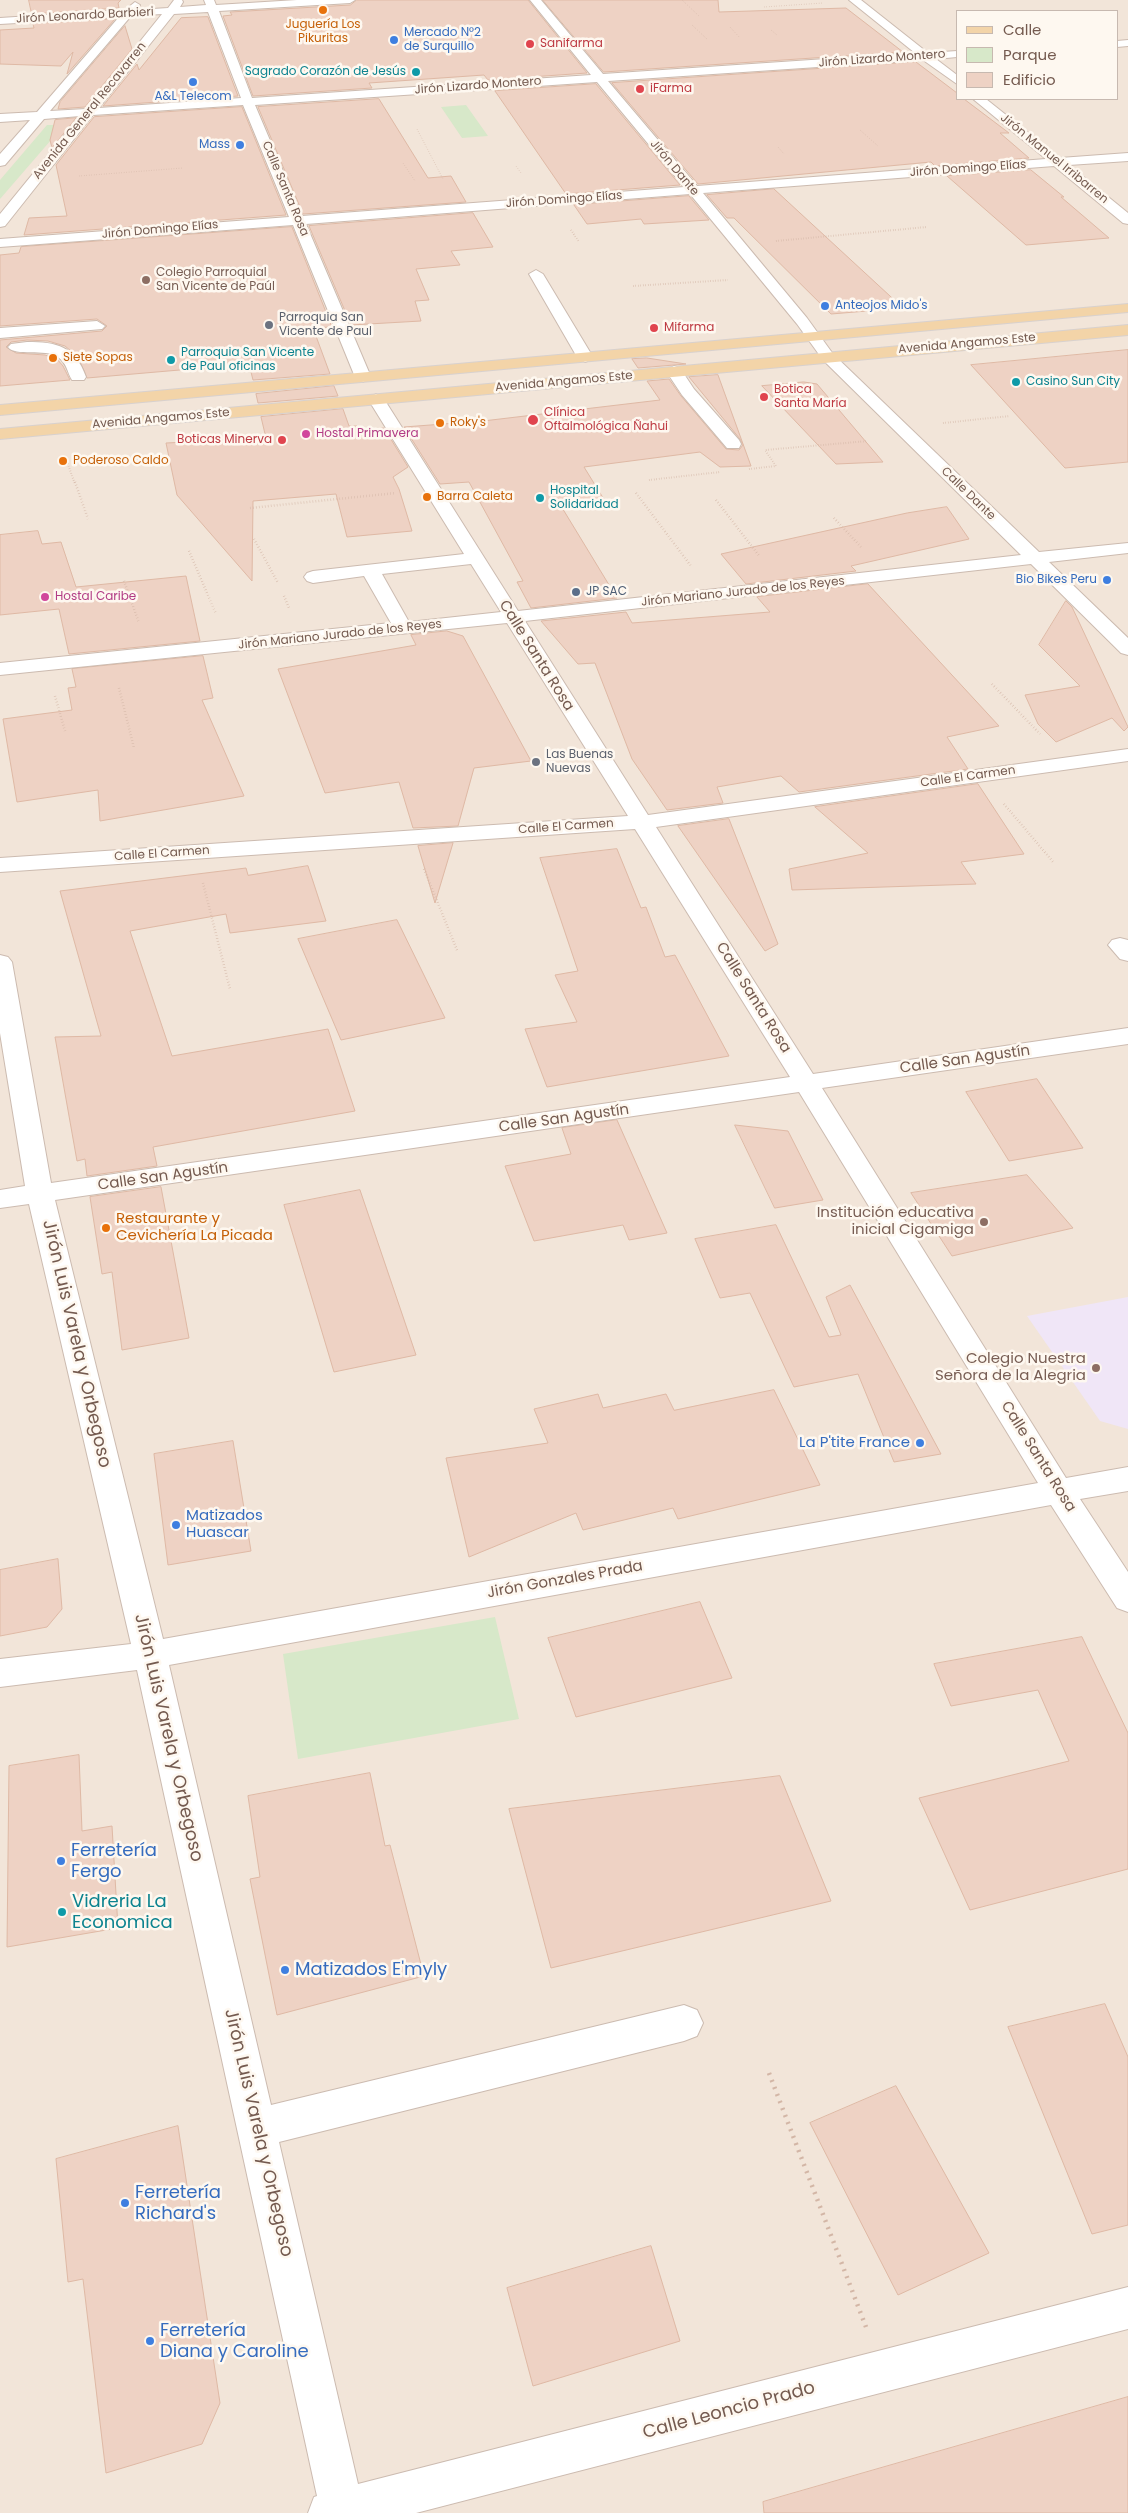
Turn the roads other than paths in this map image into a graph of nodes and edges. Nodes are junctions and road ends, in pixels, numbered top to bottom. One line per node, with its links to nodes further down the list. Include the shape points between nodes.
1 (140, 0): 8 (street)
2 (179, 0): 7 (street, Avenida General Recavarren)
3 (350, 0): 6 (street, Jirón Leonardo Barbieri)
4 (534, 0): 12 (street, Jirón Dante)
5 (855, 1): 11 (street)
6 (210, 4): 7 (street, Jirón Leonardo Barbieri); 15 (street, Calle Santa Rosa)
7 (170, 11): 8 (street, Jirón Leonardo Barbieri); 16 (street, Avenida General Recavarren)
8 (128, 13): 9 (street, Jirón Leonardo Barbieri, via 21,14); 17 (street)
9 (0, 21)
10 (956, 54): 11 (street, Jirón Lizardo Montero)
11 (926, 56): 12 (street, Jirón Lizardo Montero); 13 (street)
12 (600, 78): 15 (street, Jirón Lizardo Montero); 22 (street, Jirón Dante)
13 (956, 80)
14 (980, 100): 21 (street, Jirón Manuel Irribarren)
15 (248, 102): 16 (street, Jirón Lizardo Montero); 23 (street, Calle Santa Rosa)
16 (88, 112): 17 (street, Jirón Lizardo Montero); 25 (street, Avenida General Recavarren)
17 (38, 116): 18 (street, Jirón Lizardo Montero); 20 (street)
18 (0, 118)
19 (1128, 157): 21 (street, Jirón Domingo Elías)
20 (0, 162)
21 (1058, 162): 22 (street, Jirón Domingo Elías); 24 (street, Jirón Manuel Irribarren)
22 (692, 190): 23 (street, Jirón Domingo Elías); 32 (street, Jirón Dante, via 802,321)
23 (298, 220): 26 (street, Jirón Domingo Elías); 38 (street, Calle Santa Rosa)
24 (1128, 220)
25 (0, 223)
26 (0, 243)
27 (536, 274): 34 (street)
28 (1128, 308): 32 (main road, Avenida Angamos Este)
29 (97, 326): 31 (street)
30 (1128, 330): 35 (main road, Avenida Angamos Este)
31 (0, 333)
32 (811, 336): 34 (main road, Avenida Angamos Este); 35 (street, Calle Dante)
33 (0, 348): 37 (street, via 54,348 67,354)
34 (585, 357): 38 (main road, Avenida Angamos Este)
35 (828, 357): 36 (main road, Avenida Angamos Este); 45 (street, Calle Dante)
36 (674, 372): 39 (main road, Avenida Angamos Este); 42 (street)
37 (78, 377)
38 (363, 377): 40 (main road, Avenida Angamos Este)
39 (376, 399): 41 (main road, Avenida Angamos Este); 44 (street, Calle Santa Rosa)
40 (0, 410)
41 (0, 434)
42 (733, 444)
43 (1128, 548): 45 (street, Jirón Mariano Jurado de los Reyes)
44 (474, 558): 46 (street); 48 (street, Calle Santa Rosa)
45 (1034, 559): 48 (street, Jirón Mariano Jurado de los Reyes); 50 (street, Calle Dante)
46 (370, 570): 47 (street); 49 (street)
47 (313, 577)
48 (511, 617): 49 (street, Jirón Mariano Jurado de los Reyes); 53 (street, Calle Santa Rosa)
49 (403, 628): 51 (street, Jirón Mariano Jurado de los Reyes)
50 (1128, 649)
51 (0, 669)
52 (1128, 755): 53 (street, Calle El Carmen)
53 (642, 822): 54 (street, Calle El Carmen); 57 (street, Calle Santa Rosa)
54 (0, 865)
55 (0, 962): 58 (street, Jirón Luis Varela y Orbegoso)
56 (1128, 1036): 57 (street, Calle San Agustín)
57 (806, 1083): 58 (street, Calle San Agustín); 61 (street, Calle Santa Rosa)
58 (40, 1195): 59 (street, Calle San Agustín); 63 (street, Jirón Luis Varela y Orbegoso)
59 (0, 1199)
60 (1128, 1480): 61 (street, Jirón Gonzales Prada)
61 (1059, 1492): 62 (street, Calle Santa Rosa); 63 (street, Jirón Gonzales Prada)
62 (1128, 1599)
63 (150, 1655): 64 (street, Jirón Gonzales Prada); 66 (street, Jirón Luis Varela y Orbegoso)
64 (0, 1673)
65 (684, 2023): 66 (street)
66 (257, 2128): 68 (street, Jirón Luis Varela y Orbegoso)
67 (1128, 2308): 68 (street, Calle Leoncio Prado)
68 (339, 2512)

